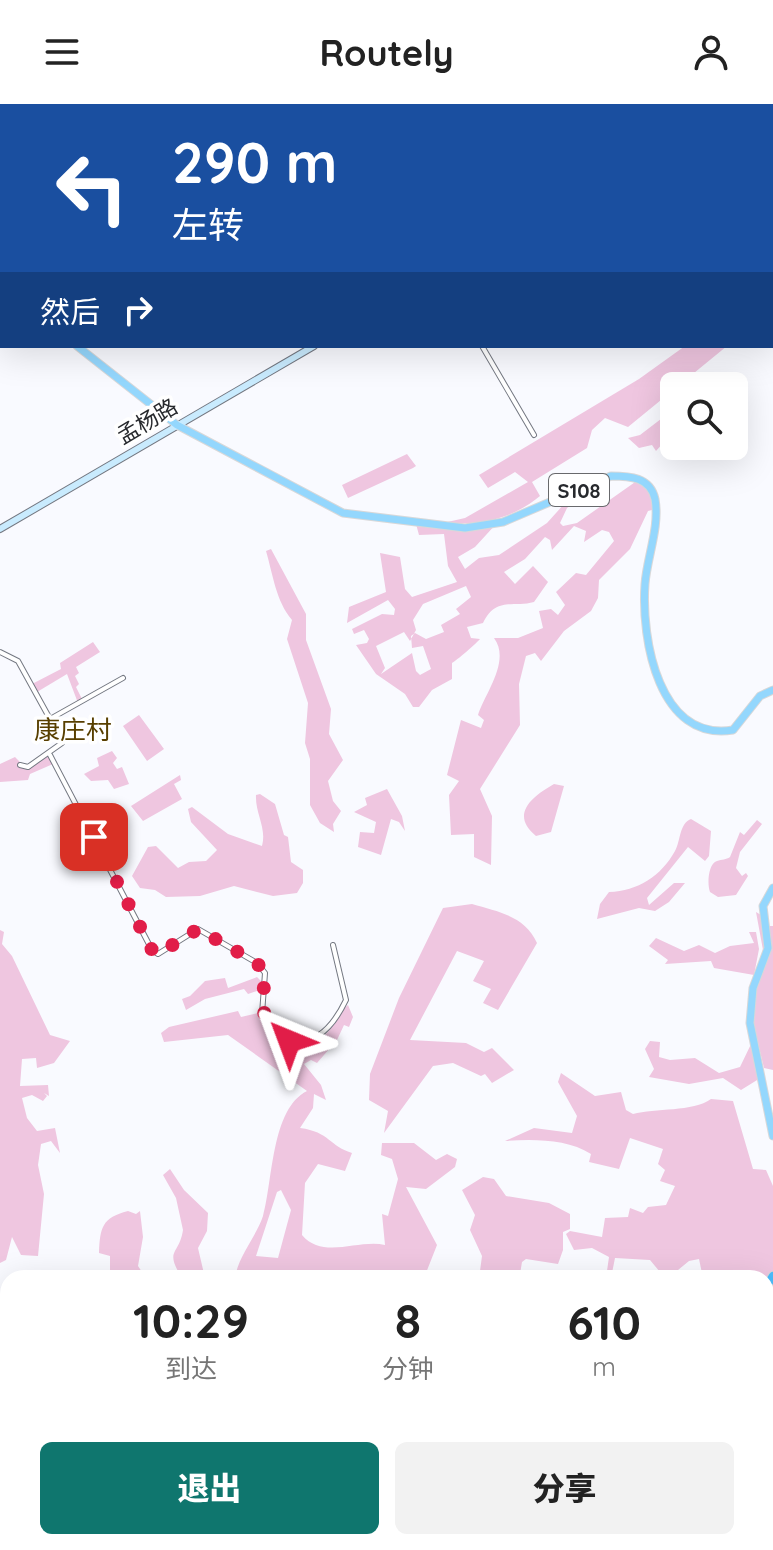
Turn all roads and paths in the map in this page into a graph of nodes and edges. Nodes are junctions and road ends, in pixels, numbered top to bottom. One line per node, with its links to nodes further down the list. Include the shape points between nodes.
1 (80, 348): 4 (main road, S108)
2 (311, 348): 4 (street, 孟杨路)
3 (483, 348): 5 (street)
4 (177, 425): 6 (street, 孟杨路); 9 (main road, S108, via 343,513 381,518 465,528 503,522 611,476 646,482 655,498 644,608 654,670 674,707 700,729 733,730 753,702)
5 (534, 435)
6 (0, 529)
7 (0, 652): 10 (street, via 18,661)
8 (123, 678): 10 (street)
9 (773, 690)
10 (50, 719): 11 (street, via 62,743)
11 (50, 755): 12 (street, via 25,769); 14 (street, via 152,950 158,954 198,929 257,963 265,973 262,1014 276,1036 299,1042 314,1039 335,1022 346,1000)
12 (20, 765)
13 (773, 888): 15 (main road, via 763,906 768,948 753,988 750,1023)
14 (333, 945)
15 (773, 1136)

